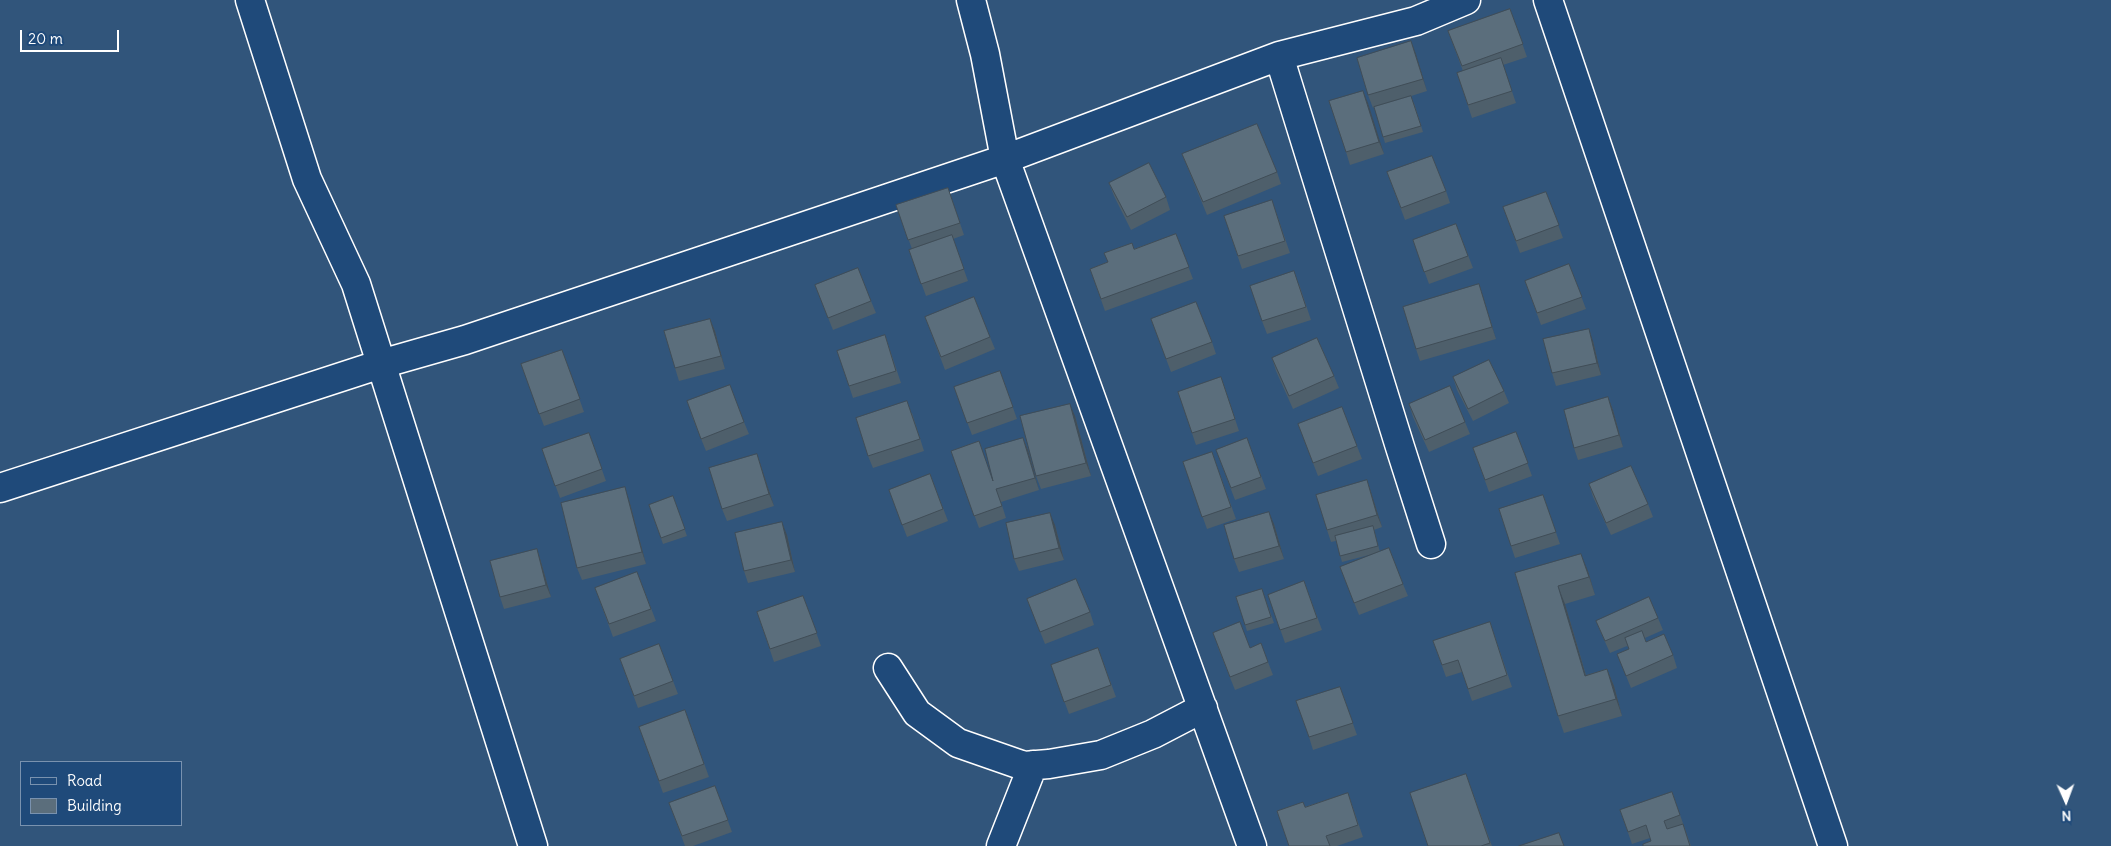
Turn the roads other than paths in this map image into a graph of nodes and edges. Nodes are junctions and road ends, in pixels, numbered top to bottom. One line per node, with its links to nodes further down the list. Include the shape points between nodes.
1 (250, 0): 7 (street, via 307,179 356,284)
2 (971, 0): 6 (street, via 985,54)
3 (1466, 0): 5 (street, via 1416,20)
4 (1548, 0): 16 (street)
5 (1279, 56): 6 (street); 9 (street)
6 (1004, 159): 7 (street, via 465,340); 11 (street)
7 (381, 364): 8 (street); 13 (street)
8 (0, 488)
9 (1431, 544)
10 (888, 668): 12 (street, via 917,713 958,743 1024,766)
11 (1203, 708): 12 (street, via 1102,755); 15 (street)
12 (1033, 765): 14 (street)
13 (533, 846)
14 (1001, 846)
15 (1252, 846)
16 (1833, 846)

